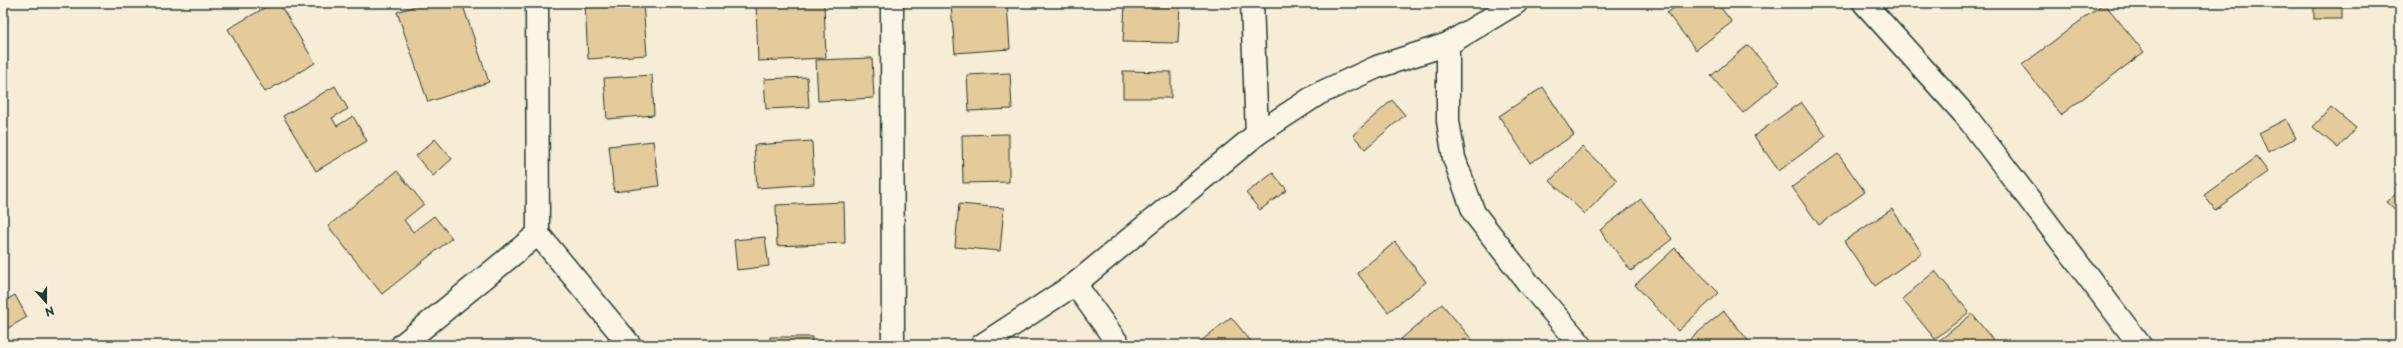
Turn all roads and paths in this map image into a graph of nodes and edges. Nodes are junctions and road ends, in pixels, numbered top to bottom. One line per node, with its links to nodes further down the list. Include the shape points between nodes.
1 (537, 3): 8 (street)
2 (892, 3): 12 (street)
3 (1252, 3): 7 (street)
4 (1516, 3): 6 (street)
5 (1864, 3): 16 (street, via 1966,116)
6 (1448, 44): 7 (street, via 1377,67 1318,94); 15 (street, via 1448,121 1454,158 1474,212 1529,284)
7 (1258, 134): 9 (street)
8 (538, 234): 10 (street); 11 (street)
9 (1076, 284): 13 (street); 14 (street)
10 (402, 345)
11 (630, 345)
12 (893, 345)
13 (982, 345)
14 (1120, 345)
15 (1581, 345)
16 (2140, 345)

